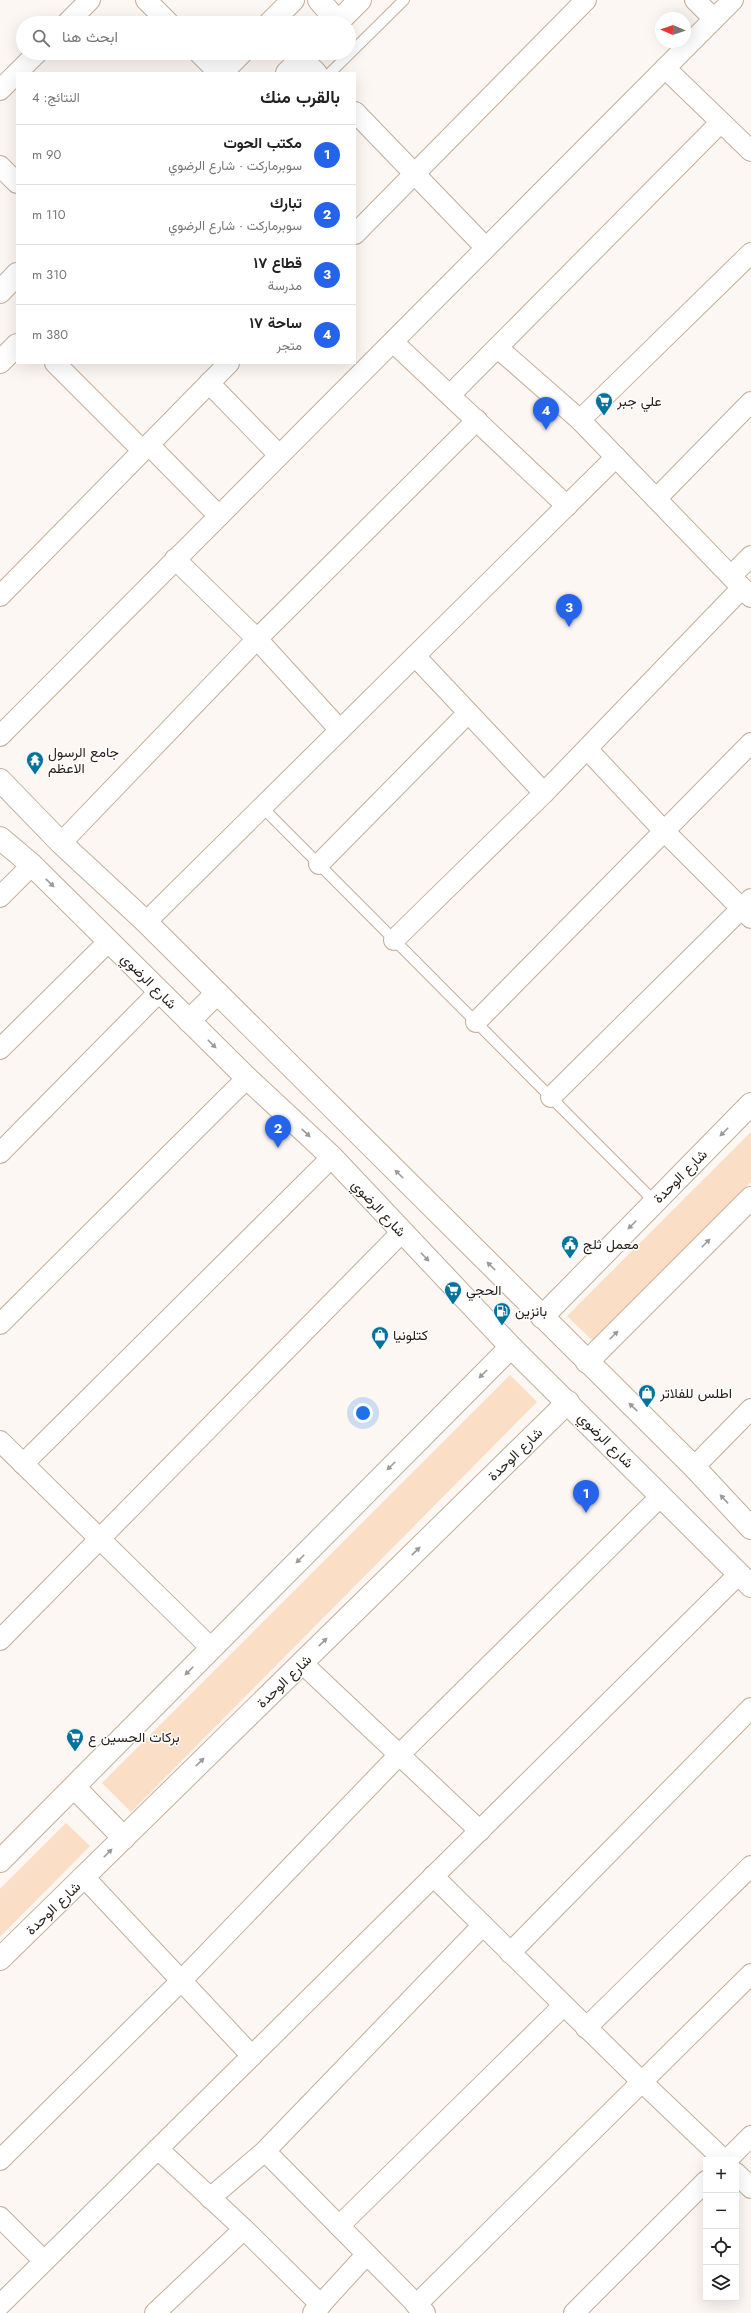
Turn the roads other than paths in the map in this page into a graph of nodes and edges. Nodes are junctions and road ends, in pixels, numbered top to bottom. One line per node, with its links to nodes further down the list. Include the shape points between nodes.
1 (90, 0): 10 (street)
2 (146, 0): 11 (street)
3 (293, 0): 12 (street)
4 (320, 0): 13 (street)
5 (360, 0): 14 (street)
6 (404, 0): 16 (lane)
7 (586, 0): 32 (street)
8 (695, 0): 15 (street)
9 (733, 0): 15 (street)
10 (74, 16)
11 (162, 16)
12 (277, 16)
13 (333, 16)
14 (345, 16)
15 (714, 19): 21 (street)
16 (356, 47)
17 (30, 60): 22 (street)
18 (206, 60): 23 (street)
19 (234, 60): 24 (street)
20 (343, 60): 25 (lane)
21 (665, 68): 29 (street); 35 (street)
22 (18, 72)
23 (219, 72)
24 (221, 72)
25 (331, 72)
26 (16, 74): 27 (street)
27 (0, 90)
28 (356, 113): 32 (street)
29 (721, 122): 30 (street); 41 (street)
30 (751, 151)
31 (0, 166): 33 (street)
32 (415, 173): 34 (street); 35 (street)
33 (16, 182)
34 (356, 233)
35 (486, 248): 39 (street)
36 (751, 253): 49 (street)
37 (16, 275): 38 (street)
38 (0, 292)
39 (392, 342): 46 (street); 51 (street)
40 (16, 346): 42 (street)
41 (498, 348): 46 (street); 49 (street)
42 (0, 362)
43 (56, 364): 50 (street)
44 (228, 364): 45 (street)
45 (209, 383): 50 (street); 51 (street)
46 (450, 395): 48 (street)
47 (751, 402): 53 (street)
48 (477, 420): 54 (street); 60 (street)
49 (580, 420): 52 (street)
50 (146, 447): 55 (street); 59 (street)
51 (279, 455): 55 (street)
52 (616, 457): 53 (street); 54 (street)
53 (656, 499): 58 (street)
54 (567, 506): 61 (street)
55 (219, 516): 57 (street)
56 (751, 556): 58 (street)
57 (176, 559): 60 (street); 64 (street)
58 (741, 587): 66 (street)
59 (0, 596)
60 (257, 639): 63 (street); 72 (street)
61 (415, 656): 62 (street); 63 (street)
62 (468, 713): 68 (street); 73 (street)
63 (340, 730): 69 (street)
64 (0, 736)
65 (751, 743): 70 (street)
66 (587, 749): 68 (street); 70 (street)
67 (0, 780): 72 (street)
68 (544, 793): 78 (street)
69 (262, 807): 73 (lane); 77 (street)
70 (664, 831): 76 (street); 83 (street)
71 (0, 838): 74 (street, شارع الرضوي)
72 (61, 844): 77 (street)
73 (319, 864): 78 (lane)
74 (32, 866): 75 (street); 79 (street, شارع الرضوي, one-way to 79)
75 (0, 897)
76 (748, 908): 86 (street)
77 (146, 922): 81 (street)
78 (394, 940): 83 (lane)
79 (109, 941): 80 (street, شارع الرضوي); 84 (street)
80 (159, 992): 82 (street, شارع الرضوي); 88 (street)
81 (217, 993): 82 (street); 93 (street, one-way to 81)
82 (189, 1022): 85 (street, شارع الرضوي, one-way to 85)
83 (476, 1022): 86 (lane)
84 (0, 1049)
85 (247, 1078): 89 (street, شارع الرضوي, one-way to 89); 94 (street)
86 (551, 1097): 91 (lane)
87 (751, 1104): 91 (street, شارع الوحدة, one-way to 91)
88 (0, 1153)
89 (332, 1157): 92 (street, شارع الرضوي); 100 (street)
90 (751, 1198): 96 (street, one-way to 90)
91 (655, 1202): 93 (street, شارع الوحدة, one-way to 93)
92 (402, 1232): 95 (street, شارع الرضوي, one-way to 95); 104 (street)
93 (542, 1317): 96 (street)
94 (0, 1324)
95 (510, 1346): 97 (street, شارع الرضوي); 107 (street, one-way to 107)
96 (587, 1362): 101 (street, one-way to 96)
97 (568, 1402): 102 (street, شارع الرضوي); 108 (street, شارع الوحدة, one-way to 97)
98 (751, 1408): 101 (street)
99 (0, 1441): 100 (street)
100 (23, 1464): 104 (street)
101 (694, 1467): 103 (street, one-way to 101)
102 (661, 1496): 105 (street, شارع الرضوي); 110 (street)
103 (751, 1528)
104 (100, 1539): 106 (street); 107 (street)
105 (745, 1580): 112 (street)
106 (0, 1640)
107 (211, 1648): 111 (street, one-way to 111)
108 (302, 1662): 110 (street); 113 (street, شارع الوحدة, one-way to 108)
109 (751, 1708): 119 (street)
110 (400, 1755): 112 (street); 122 (street)
111 (74, 1787): 113 (street); 114 (street)
112 (480, 1831): 116 (street)
113 (124, 1838): 117 (street, شارع الوحدة, one-way to 113)
114 (0, 1861)
115 (751, 1866): 124 (street)
116 (433, 1876): 118 (street); 125 (street)
117 (84, 1877): 120 (street, شارع الوحدة); 122 (street)
118 (483, 1925): 119 (street); 129 (street)
119 (510, 1953): 123 (street)
120 (0, 1959)
121 (751, 1974): 126 (street)
122 (181, 1981): 125 (street); 132 (street)
123 (563, 2006): 124 (street); 138 (street)
124 (586, 2028): 126 (street)
125 (252, 2056): 128 (street)
126 (641, 2081): 130 (street); 144 (street)
127 (751, 2136): 131 (street)
128 (158, 2149): 136 (street); 141 (street)
129 (265, 2151): 136 (street); 138 (street)
130 (722, 2157)
131 (728, 2157)
132 (0, 2160)
133 (739, 2175): 135 (street)
134 (703, 2184): 146 (street)
135 (751, 2188)
136 (210, 2198): 139 (street)
137 (0, 2217): 141 (street)
138 (339, 2226): 140 (street)
139 (244, 2229): 143 (street); 145 (street)
140 (366, 2255): 143 (street); 144 (street)
141 (44, 2261): 142 (street)
142 (0, 2305)
143 (317, 2309)
144 (420, 2309)
145 (155, 2313)
146 (574, 2313)

